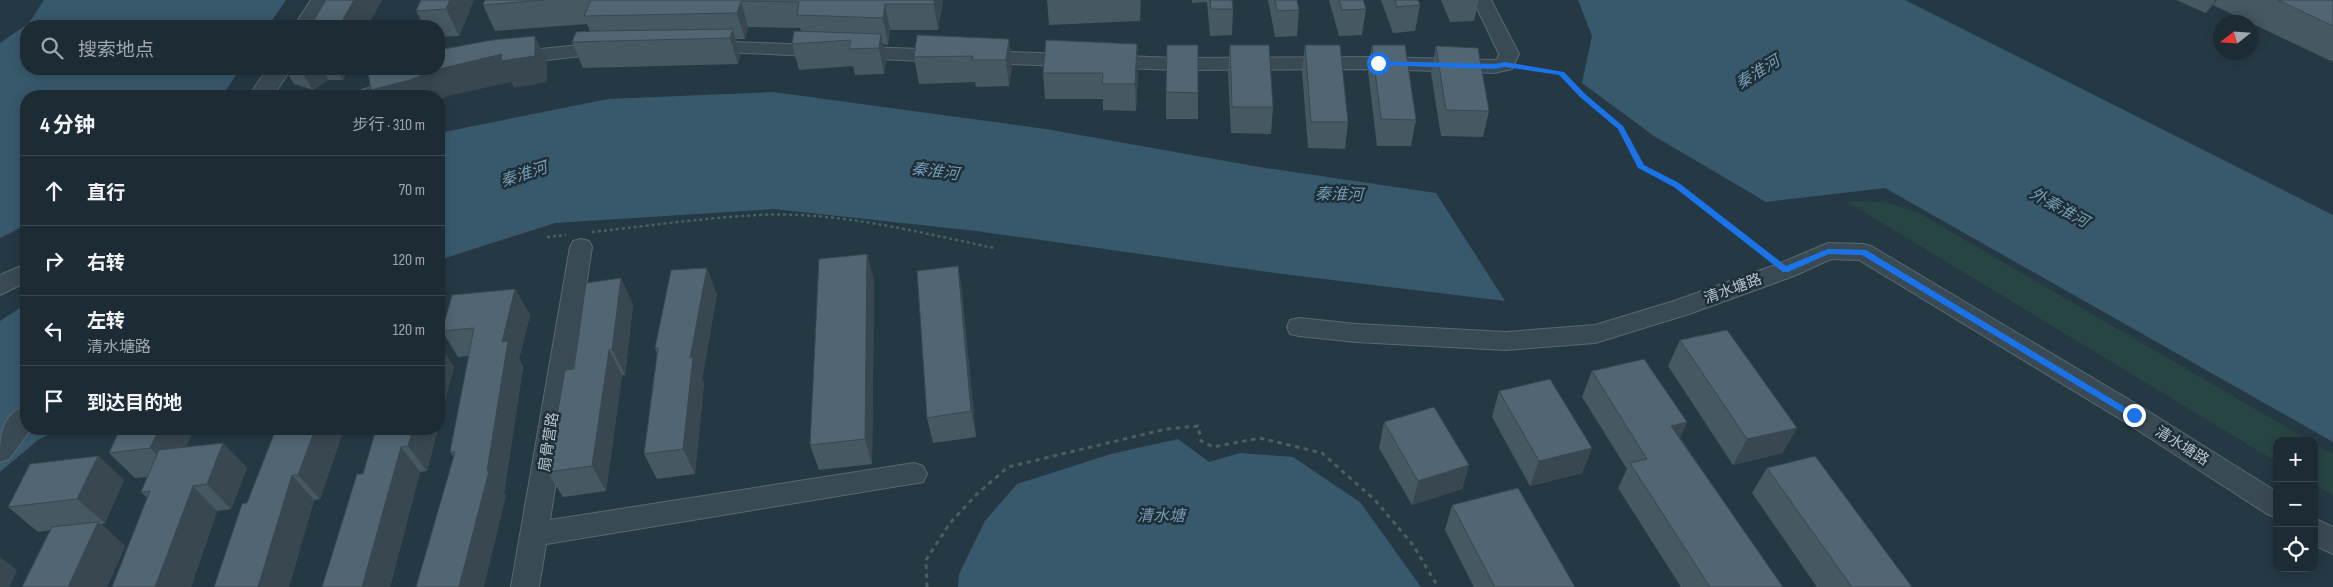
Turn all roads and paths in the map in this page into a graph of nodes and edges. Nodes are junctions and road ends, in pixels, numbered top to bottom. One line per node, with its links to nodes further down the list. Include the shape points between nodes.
1 (322, 0): 3 (street)
2 (1482, 0): 7 (street, via 1509,54)
3 (310, 20)
4 (625, 48): 6 (street)
5 (683, 48): 7 (street, via 752,47 1178,64)
6 (495, 60)
7 (1505, 65): 15 (path, via 1561,73 1582,96 1621,128 1641,166 1676,185)
8 (275, 75): 10 (street)
9 (422, 75): 11 (street)
10 (265, 90)
11 (383, 90)
12 (547, 237): 13 (path)
13 (580, 238): 14 (path, via 759,215 834,218); 24 (street, 扇骨营路)
14 (994, 248)
15 (1786, 270): 18 (street, 清水塘路, via 1681,308 1595,334 1506,341 1356,334); 22 (street, 清水塘路, via 1828,252 1863,252 2134,415)
16 (20, 275): 17 (street)
17 (0, 286)
18 (1299, 327)
19 (20, 424): 20 (street)
20 (0, 451)
21 (914, 474): 24 (street)
22 (2273, 503)
23 (2318, 533): 25 (street)
24 (534, 534): 26 (street, 扇骨营路)
25 (2333, 542)
26 (525, 587)
27 (927, 587): 28 (path, via 926,560 950,523 1008,467 1166,429 1198,426 1201,441 1213,447 1260,438 1322,453 1375,500 1413,545)
28 (1438, 587)

